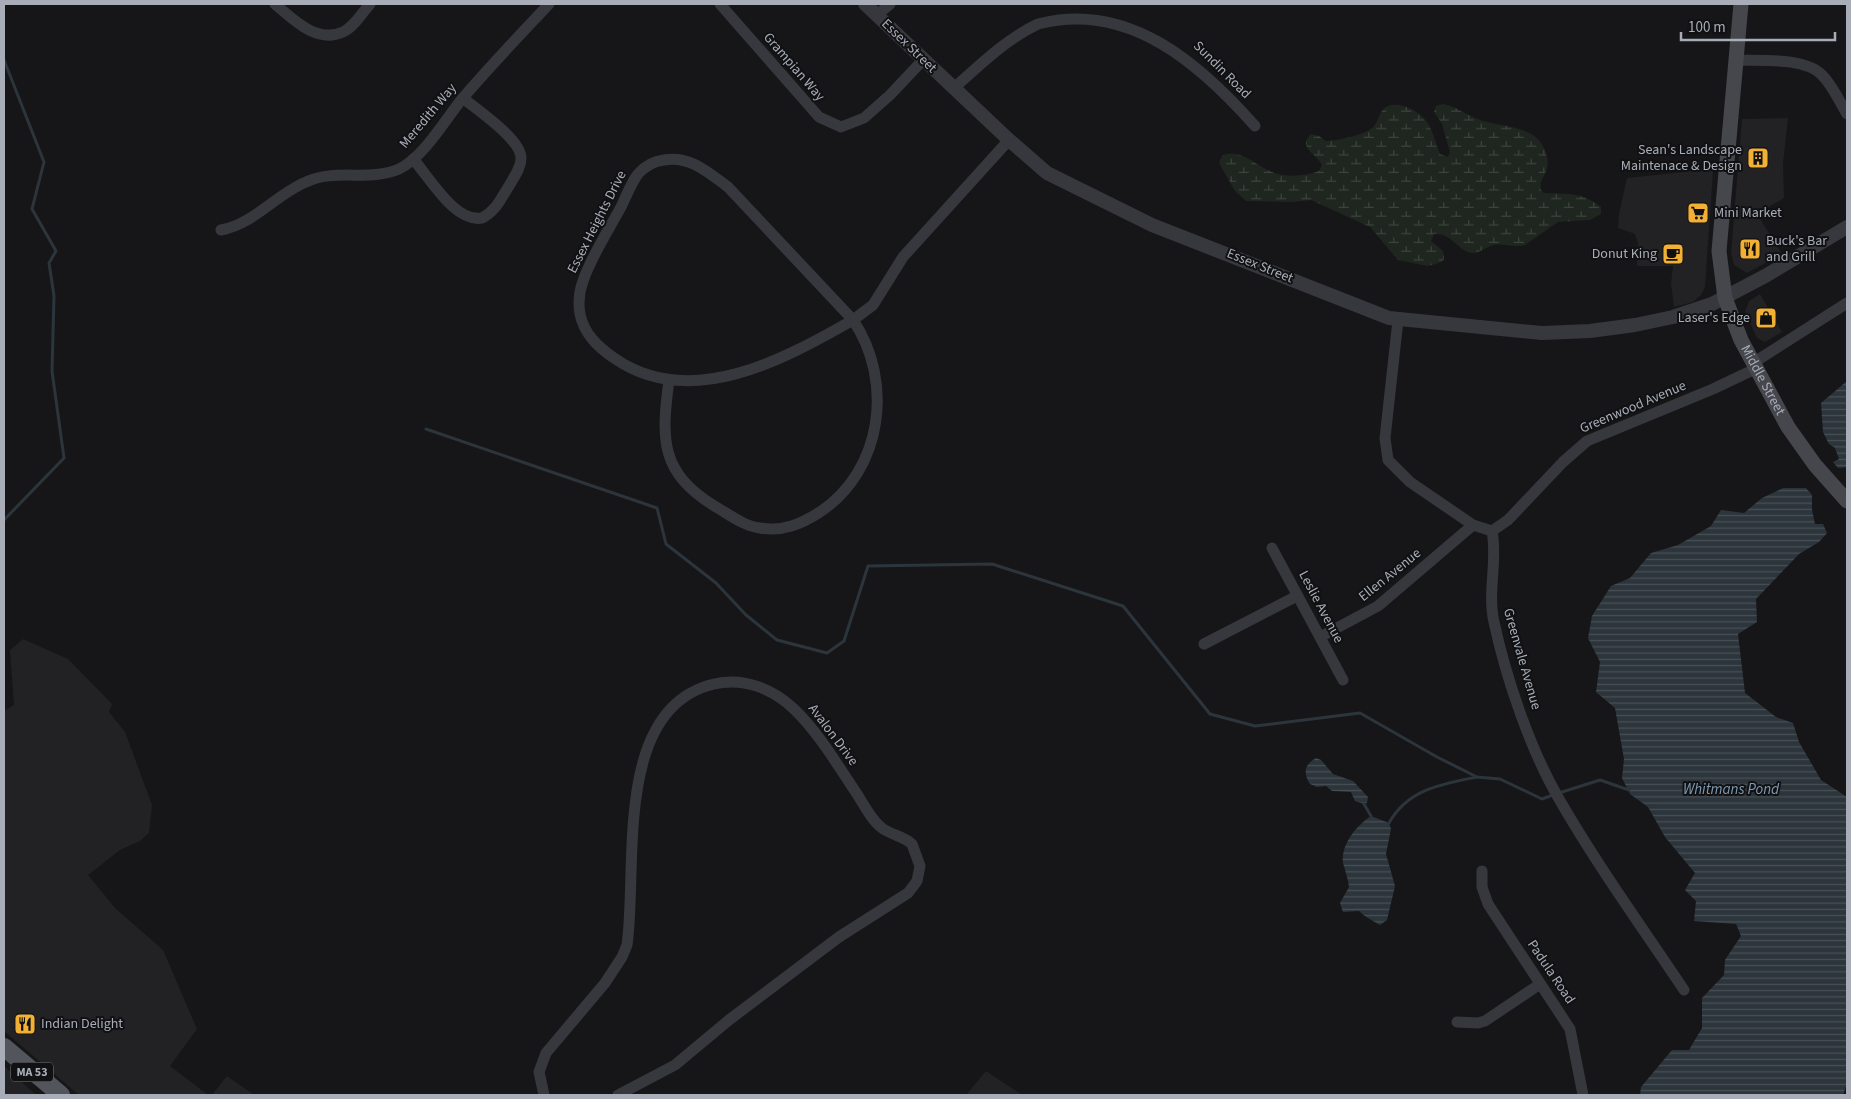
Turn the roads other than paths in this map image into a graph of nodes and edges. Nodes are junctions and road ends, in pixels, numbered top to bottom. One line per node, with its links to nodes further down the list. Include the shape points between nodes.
1 (275, 4): 2 (street, via 307,30 330,35 352,26)
2 (370, 4)
3 (549, 4): 13 (street, Meredith Way)
4 (720, 4): 10 (street, Grampian Way, via 818,117 841,127 864,118)
5 (865, 4): 9 (street, Essex Street)
6 (890, 4): 9 (street)
7 (1740, 4): 11 (main road, Middle Street)
8 (1081, 8): 12 (street, Sundin Road, via 1022,32); 15 (street, Sundin Road, via 1127,20 1161,36 1195,61)
9 (877, 15): 10 (street, Essex Street)
10 (923, 60): 12 (street, Essex Street)
11 (1736, 60): 14 (street, via 1810,66 1827,81); 20 (main road, Middle Street, via 1719,251)
12 (954, 88): 16 (street, Essex Street)
13 (463, 98): 17 (street, Meredith Way); 17 (street, via 509,137 520,151 518,170 496,206 482,218 472,219 461,214)
14 (1847, 114)
15 (1255, 126)
16 (1009, 140): 22 (street, Essex Heights Drive, via 909,250 873,305); 23 (street, Essex Street, via 1047,173 1098,200 1381,316)
17 (413, 159): 19 (street, Meredith Way, via 382,174 332,175 312,179 288,191 242,224)
18 (1847, 227): 20 (street, Essex Street)
19 (221, 230)
20 (1725, 298): 23 (street, Essex Street, via 1673,317 1570,333 1516,332); 24 (main road, Middle Street)
21 (1847, 303): 24 (street, Greenwood Avenue)
22 (853, 320): 25 (street, Essex Heights Drive, via 781,359 753,370 722,378); 25 (street, via 869,352 877,382 878,408 874,433 869,450 848,487 830,505 796,526 759,528 741,522 702,498 680,478 674,471 666,447 665,406); 25 (street, Essex Heights Drive, via 728,187 685,159 651,163 638,174 613,220 583,281 578,301 580,317 590,339 623,364)
23 (1398, 320): 27 (street, via 1386,454 1401,475)
24 (1754, 366): 26 (main road, Middle Street, via 1800,446); 28 (street, Greenwood Avenue, via 1714,389 1587,441 1508,520)
25 (669, 380)
26 (1847, 501)
27 (1473, 525): 28 (street); 31 (street, Ellen Avenue, via 1378,606)
28 (1492, 531): 36 (street, Greenvale Avenue, via 1494,621 1530,738 1557,795)
29 (1272, 548): 30 (street, Leslie Avenue)
30 (1297, 596): 31 (street, Leslie Avenue); 32 (street)
31 (1320, 637): 33 (street, Leslie Avenue)
32 (1204, 644)
33 (1343, 680)
34 (1482, 871): 35 (street, Padula Road, via 1482,887 1488,904)
35 (1540, 984): 37 (street, via 1485,1021); 42 (street, Padula Road, via 1570,1029)
36 (1684, 990)
37 (1457, 1022)
38 (4, 1047): 39 (main road, MA 53)
39 (61, 1095)
40 (544, 1095): 41 (street, Avalon Drive, via 539,1072 546,1053 605,983 627,945 638,778 660,723 678,700 696,689 730,682 757,686 772,693 799,715 882,828 912,844 920,866 917,881 908,893 834,941 675,1064)
41 (618, 1095)
42 (1583, 1095)

